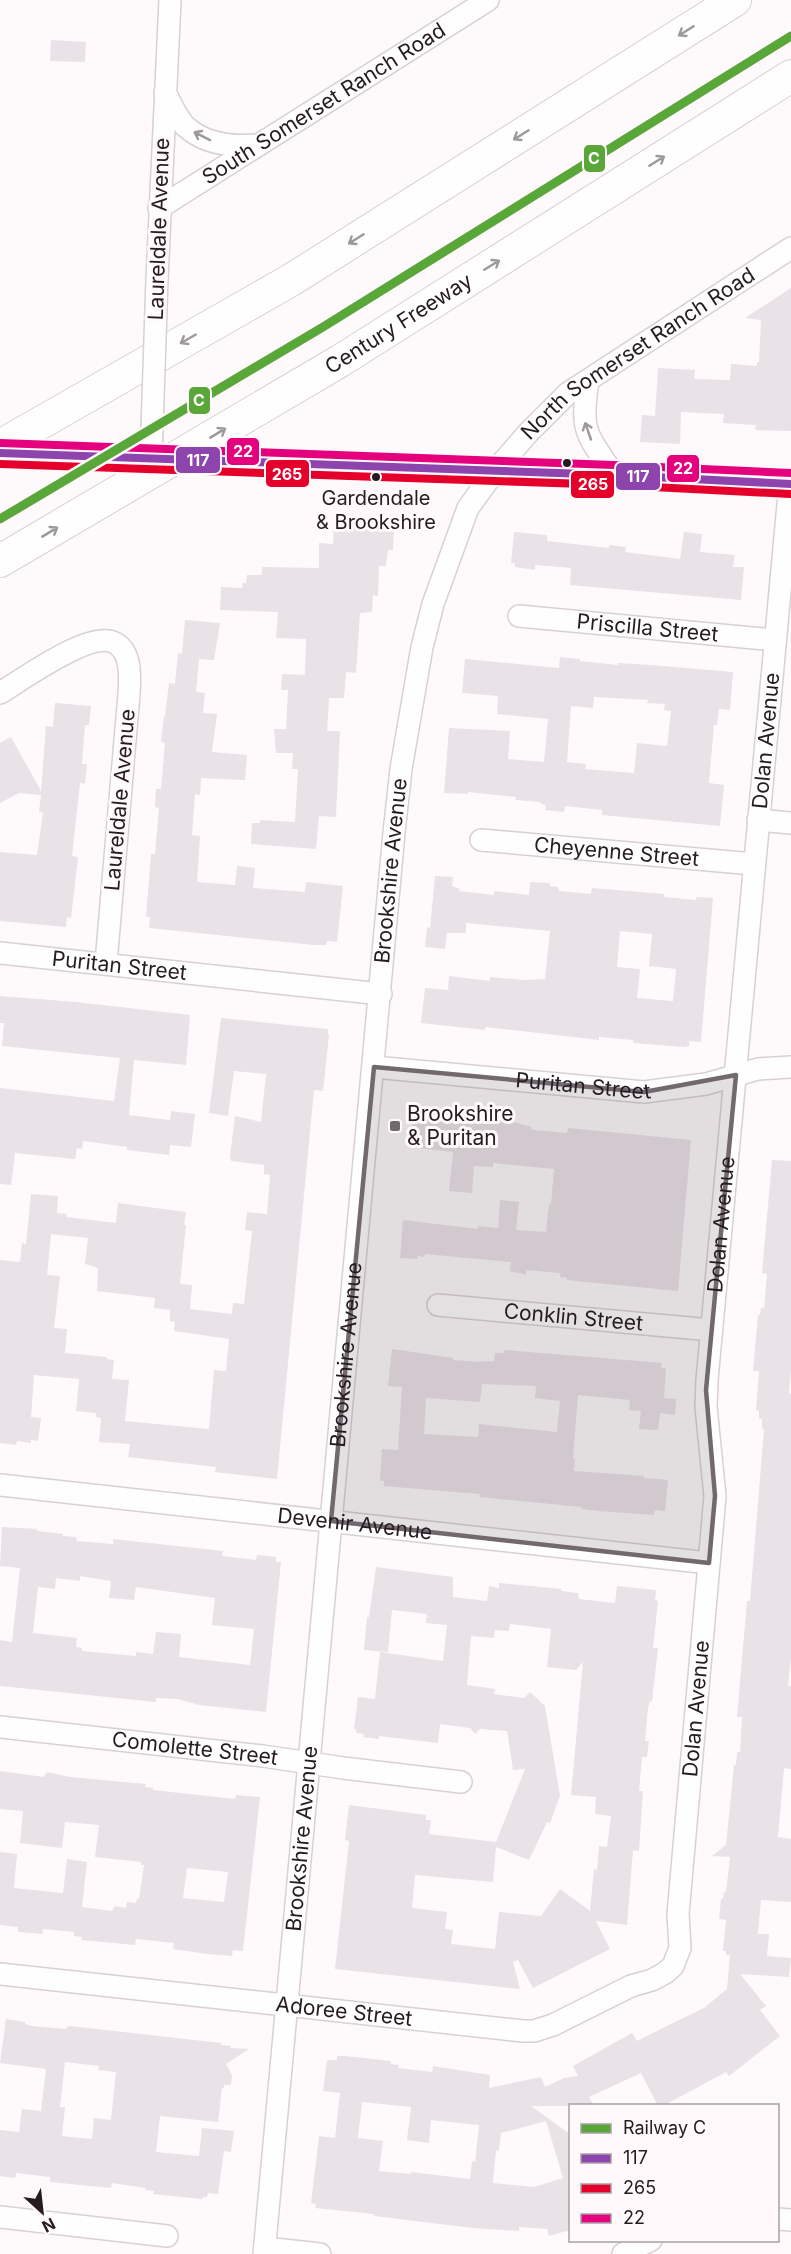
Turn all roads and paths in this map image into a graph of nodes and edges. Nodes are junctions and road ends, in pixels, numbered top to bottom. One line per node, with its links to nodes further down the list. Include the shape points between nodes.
1 (170, 0): 5 (street, Laureldale Avenue)
2 (488, 0): 6 (street, South Somerset Ranch Road)
3 (735, 0): 10 (highway, one-way to 10, via 291,280)
4 (791, 76): 16 (highway, Century Freeway, one-way to 4, via 340,361)
5 (165, 93): 6 (street, one-way to 5, via 225,145 196,134 184,125); 7 (street, Laureldale Avenue)
6 (258, 145): 7 (street, South Somerset Ranch Road)
7 (159, 208): 12 (street, Laureldale Avenue, bridge)
8 (791, 248): 9 (street, North Somerset Ranch Road)
9 (588, 381): 13 (street, North Somerset Ranch Road, via 568,393); 14 (street, one-way to 9, via 584,425)
10 (0, 446)
11 (0, 453): 12 (street)
12 (151, 459): 13 (street, bridge)
13 (495, 471): 14 (street); 26 (street, Brookshire Avenue, via 468,508 422,646 401,769)
14 (614, 475): 15 (street)
15 (791, 483): 18 (street, Dolan Avenue)
16 (0, 561)
17 (519, 616): 18 (street, Priscilla Street)
18 (775, 640): 20 (street, Dolan Avenue)
19 (0, 693): 25 (street, Laureldale Avenue, via 73,649 101,641 114,642 127,658 130,687)
20 (758, 820): 21 (street); 23 (street, Dolan Avenue)
21 (791, 823)
22 (481, 840): 23 (street, Cheyenne Street)
23 (754, 864): 29 (street, Dolan Avenue)
24 (0, 952): 25 (street, Puritan Street)
25 (106, 963): 26 (street, Puritan Street)
26 (381, 994): 27 (street, Brookshire Avenue)
27 (374, 1067): 29 (street, Puritan Street, via 644,1092 706,1084); 33 (street, Brookshire Avenue)
28 (791, 1067): 29 (street, Puritan Street)
29 (736, 1075): 31 (street, Dolan Avenue)
30 (438, 1305): 31 (street, Conklin Street)
31 (711, 1330): 34 (street, Dolan Avenue, via 706,1407 715,1496)
32 (0, 1485): 33 (street, Devenir Avenue)
33 (331, 1521): 34 (street, Devenir Avenue); 36 (street, Brookshire Avenue)
34 (709, 1563): 38 (street, Dolan Avenue, via 678,1914 680,1948)
35 (0, 1727): 36 (street, Comolette Street)
36 (308, 1763): 37 (street, Comolette Street); 40 (street, Brookshire Avenue)
37 (461, 1782)
38 (673, 1966): 40 (street, Adoree Street, via 659,1977 534,2031)
39 (0, 1974): 40 (street, Adoree Street)
40 (288, 2006): 44 (street, Brookshire Avenue)
41 (0, 2217): 42 (street)
42 (167, 2236)
43 (649, 2242): 46 (street)
44 (265, 2251): 45 (street)
45 (320, 2254)
46 (624, 2254)

